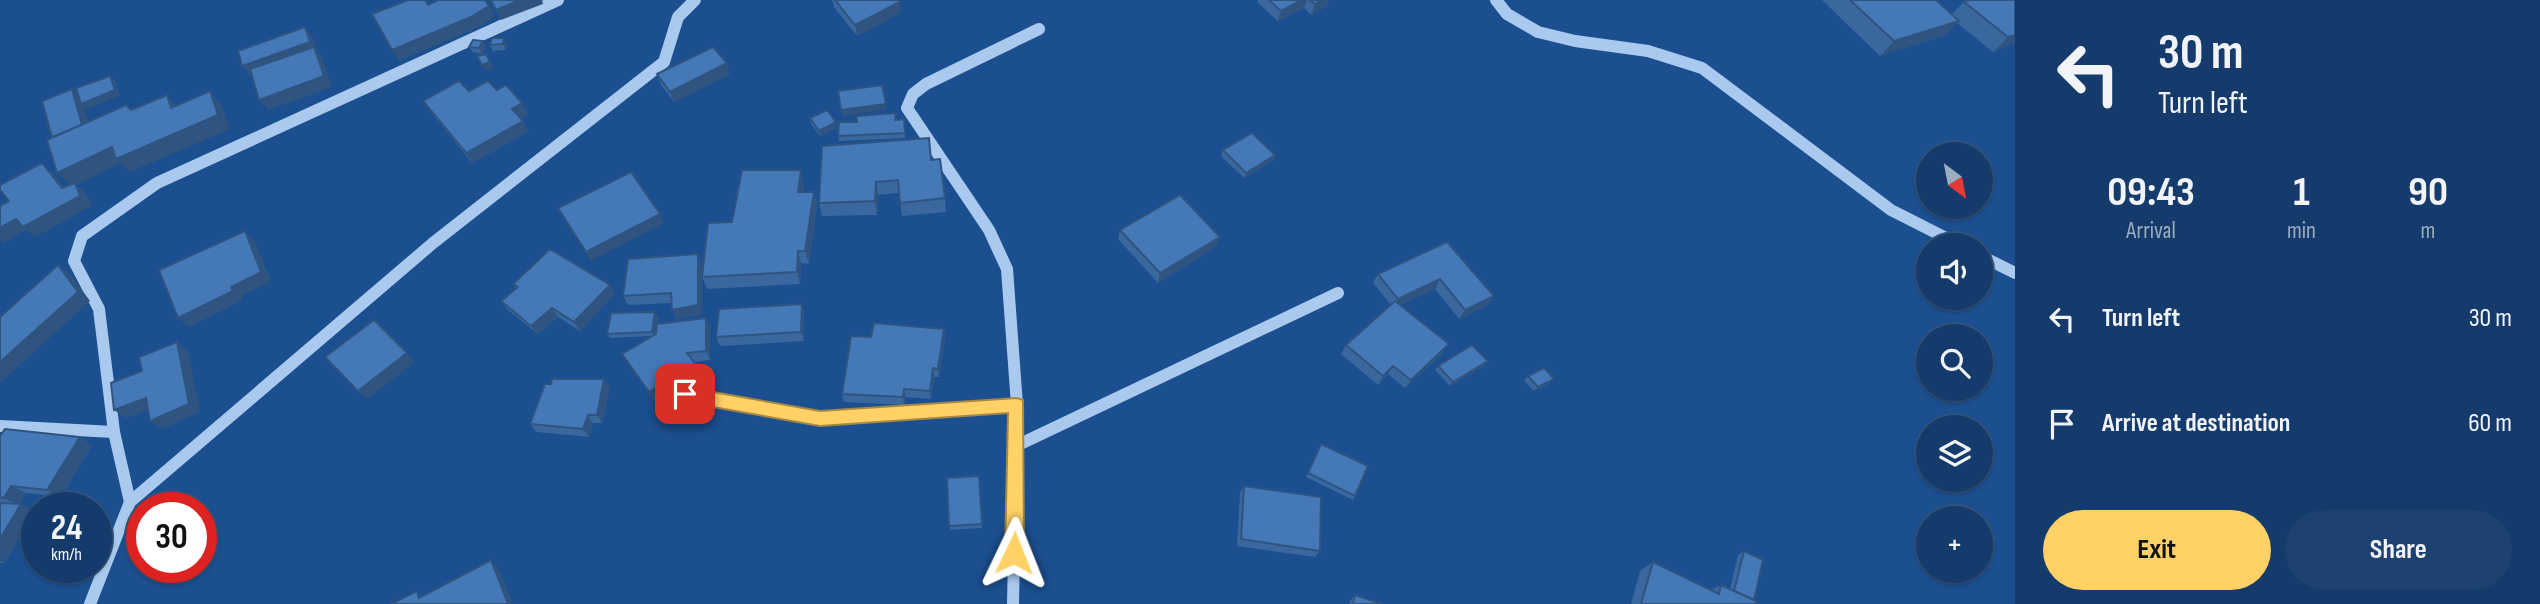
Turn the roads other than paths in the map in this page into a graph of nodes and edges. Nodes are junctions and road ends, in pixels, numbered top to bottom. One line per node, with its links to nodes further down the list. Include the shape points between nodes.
1 (558, 0): 12 (street, via 157,183 82,236 74,261 99,309)
2 (695, 0): 15 (street, via 678,17 664,61 433,243)
3 (1496, 0): 5 (street, via 1512,20 1574,43 1630,47 1702,68 1891,209)
4 (1040, 29): 10 (street, via 926,84 913,94 907,108 989,230 1007,269)
5 (1937, 233)
6 (1993, 262): 7 (street)
7 (2015, 273)
8 (1338, 293): 13 (street)
9 (685, 394): 10 (street, via 820,418)
10 (1017, 405): 13 (street)
11 (0, 426): 12 (street)
12 (114, 432): 14 (street)
13 (1017, 445): 18 (street)
14 (128, 492)
15 (142, 492)
16 (126, 512): 17 (street)
17 (90, 604)
18 (1013, 604)

